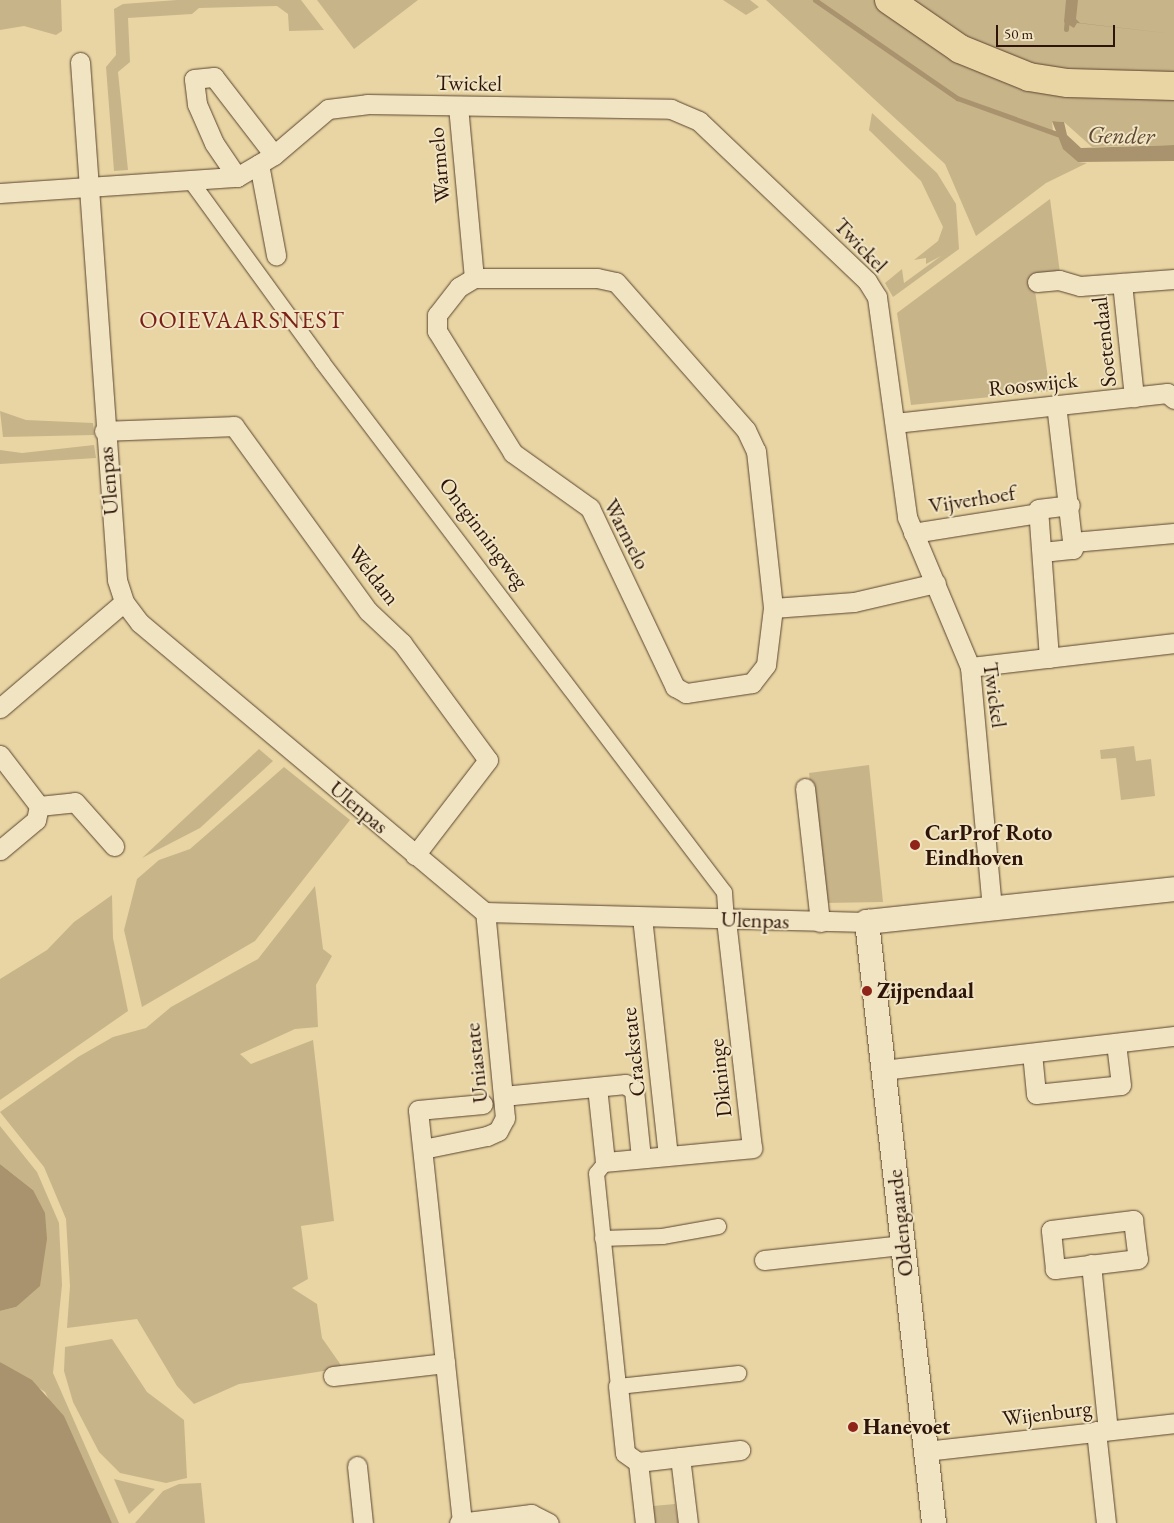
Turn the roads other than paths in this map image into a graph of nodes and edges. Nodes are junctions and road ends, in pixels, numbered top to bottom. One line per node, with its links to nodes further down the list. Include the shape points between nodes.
1 (889, 0): 3 (highway, via 960,49 1020,74 1068,83)
2 (80, 62): 8 (street, Ulenpas)
3 (1174, 86)
4 (458, 106): 5 (street, Twickel, via 367,104 328,108); 11 (street, Warmelo); 18 (street, Twickel, via 671,109 699,122 867,281 883,322)
5 (267, 159): 6 (street, Twickel); 6 (street, via 214,77 194,79 197,104 214,143); 10 (street)
6 (237, 177): 7 (street, Twickel)
7 (190, 180): 8 (street, Twickel); 43 (street, Ontginningweg, via 724,892)
8 (88, 186): 9 (street, Twickel); 19 (street, Ulenpas)
9 (0, 193)
10 (276, 255)
11 (474, 278): 28 (street, Warmelo, via 597,278 616,282 632,296 751,439 756,451); 28 (street, Warmelo, via 459,287 437,315 437,331 513,453 590,508 675,687 686,693 756,679 766,665)
12 (1174, 279): 14 (street, Soetendaal)
13 (1037, 282): 14 (street, Soetendaal, via 1059,280 1080,286)
14 (1122, 283): 15 (street, Soetendaal)
15 (1134, 397): 16 (street, Rooswijck, via 1167,393); 17 (street, Rooswijck)
16 (1174, 399)
17 (1056, 405): 18 (street, Rooswijck); 20 (street)
18 (895, 423): 22 (street, Twickel)
19 (104, 431): 27 (street, Ulenpas, via 116,580); 38 (street, Weldam, via 234,426 368,611 408,651 488,760)
20 (1070, 505): 21 (street, Vijverhoef, via 1038,509); 24 (street)
21 (1039, 513): 22 (street, Vijverhoef); 25 (street, Vijverhoef)
22 (913, 532): 26 (street, Twickel)
23 (1174, 533): 24 (street)
24 (1073, 542): 25 (street, via 1073,549)
25 (1042, 552): 30 (street, Vijverhoef)
26 (936, 583): 28 (street, via 854,602); 31 (street, Twickel)
27 (124, 602): 32 (street); 38 (street, Ulenpas, via 140,624)
28 (773, 608)
29 (1174, 644): 30 (street)
30 (1049, 658): 31 (street)
31 (970, 667): 40 (street, Twickel)
32 (0, 708)
33 (0, 755): 35 (street)
34 (805, 788): 44 (street)
35 (39, 806): 36 (street, via 75,802); 37 (street, via 36,820)
36 (114, 846)
37 (0, 850)
38 (415, 855): 41 (street, Ulenpas)
39 (1174, 889): 40 (street, Ulenpas)
40 (992, 908): 45 (street, Ulenpas)
41 (485, 912): 42 (street, Ulenpas); 51 (street, Uniastate)
42 (642, 917): 43 (street, Ulenpas); 54 (street, Crackstate)
43 (726, 919): 44 (street, Ulenpas); 54 (street, Dikninge, via 752,1148)
44 (820, 922): 45 (street, Ulenpas)
45 (867, 922): 49 (street, Oldengaarde)
46 (1174, 1036): 47 (street)
47 (1116, 1043): 48 (street); 48 (street, via 1121,1085 1036,1094)
48 (1032, 1053): 49 (street)
49 (884, 1070): 59 (street, Oldengaarde)
50 (597, 1087): 51 (street, Crackstate); 55 (street, Crackstate, via 624,1084 634,1090); 56 (street, Crackstate)
51 (503, 1096): 53 (street, Uniastate, via 505,1118 498,1131)
52 (483, 1104): 53 (street, Uniastate, via 418,1110)
53 (423, 1149): 62 (street, Uniastate)
54 (668, 1156): 55 (street)
55 (641, 1158): 56 (street)
56 (605, 1162): 58 (street, Crackstate, via 596,1173)
57 (718, 1226): 58 (street, via 662,1236)
58 (602, 1238): 65 (street, Crackstate)
59 (903, 1245): 60 (street); 69 (street, Oldengaarde)
60 (764, 1260)
61 (1091, 1264): 61 (street, via 1138,1259 1134,1220 1051,1230 1055,1269); 67 (street)
62 (445, 1363): 64 (street); 73 (street, Uniastate)
63 (738, 1372): 65 (street)
64 (333, 1376)
65 (618, 1386): 71 (street, via 625,1453)
66 (1174, 1423): 67 (street, Wijenburg)
67 (1102, 1431): 69 (street, Wijenburg); 79 (street)
68 (740, 1450): 70 (street)
69 (926, 1452): 78 (street, Oldengaarde)
70 (680, 1456): 71 (street); 77 (street)
71 (638, 1462): 76 (street)
72 (356, 1466): 74 (street)
73 (460, 1522): 75 (street, via 531,1514)
74 (363, 1523)
75 (549, 1523)
76 (645, 1523)
77 (688, 1523)
78 (934, 1523)
79 (1106, 1523)

